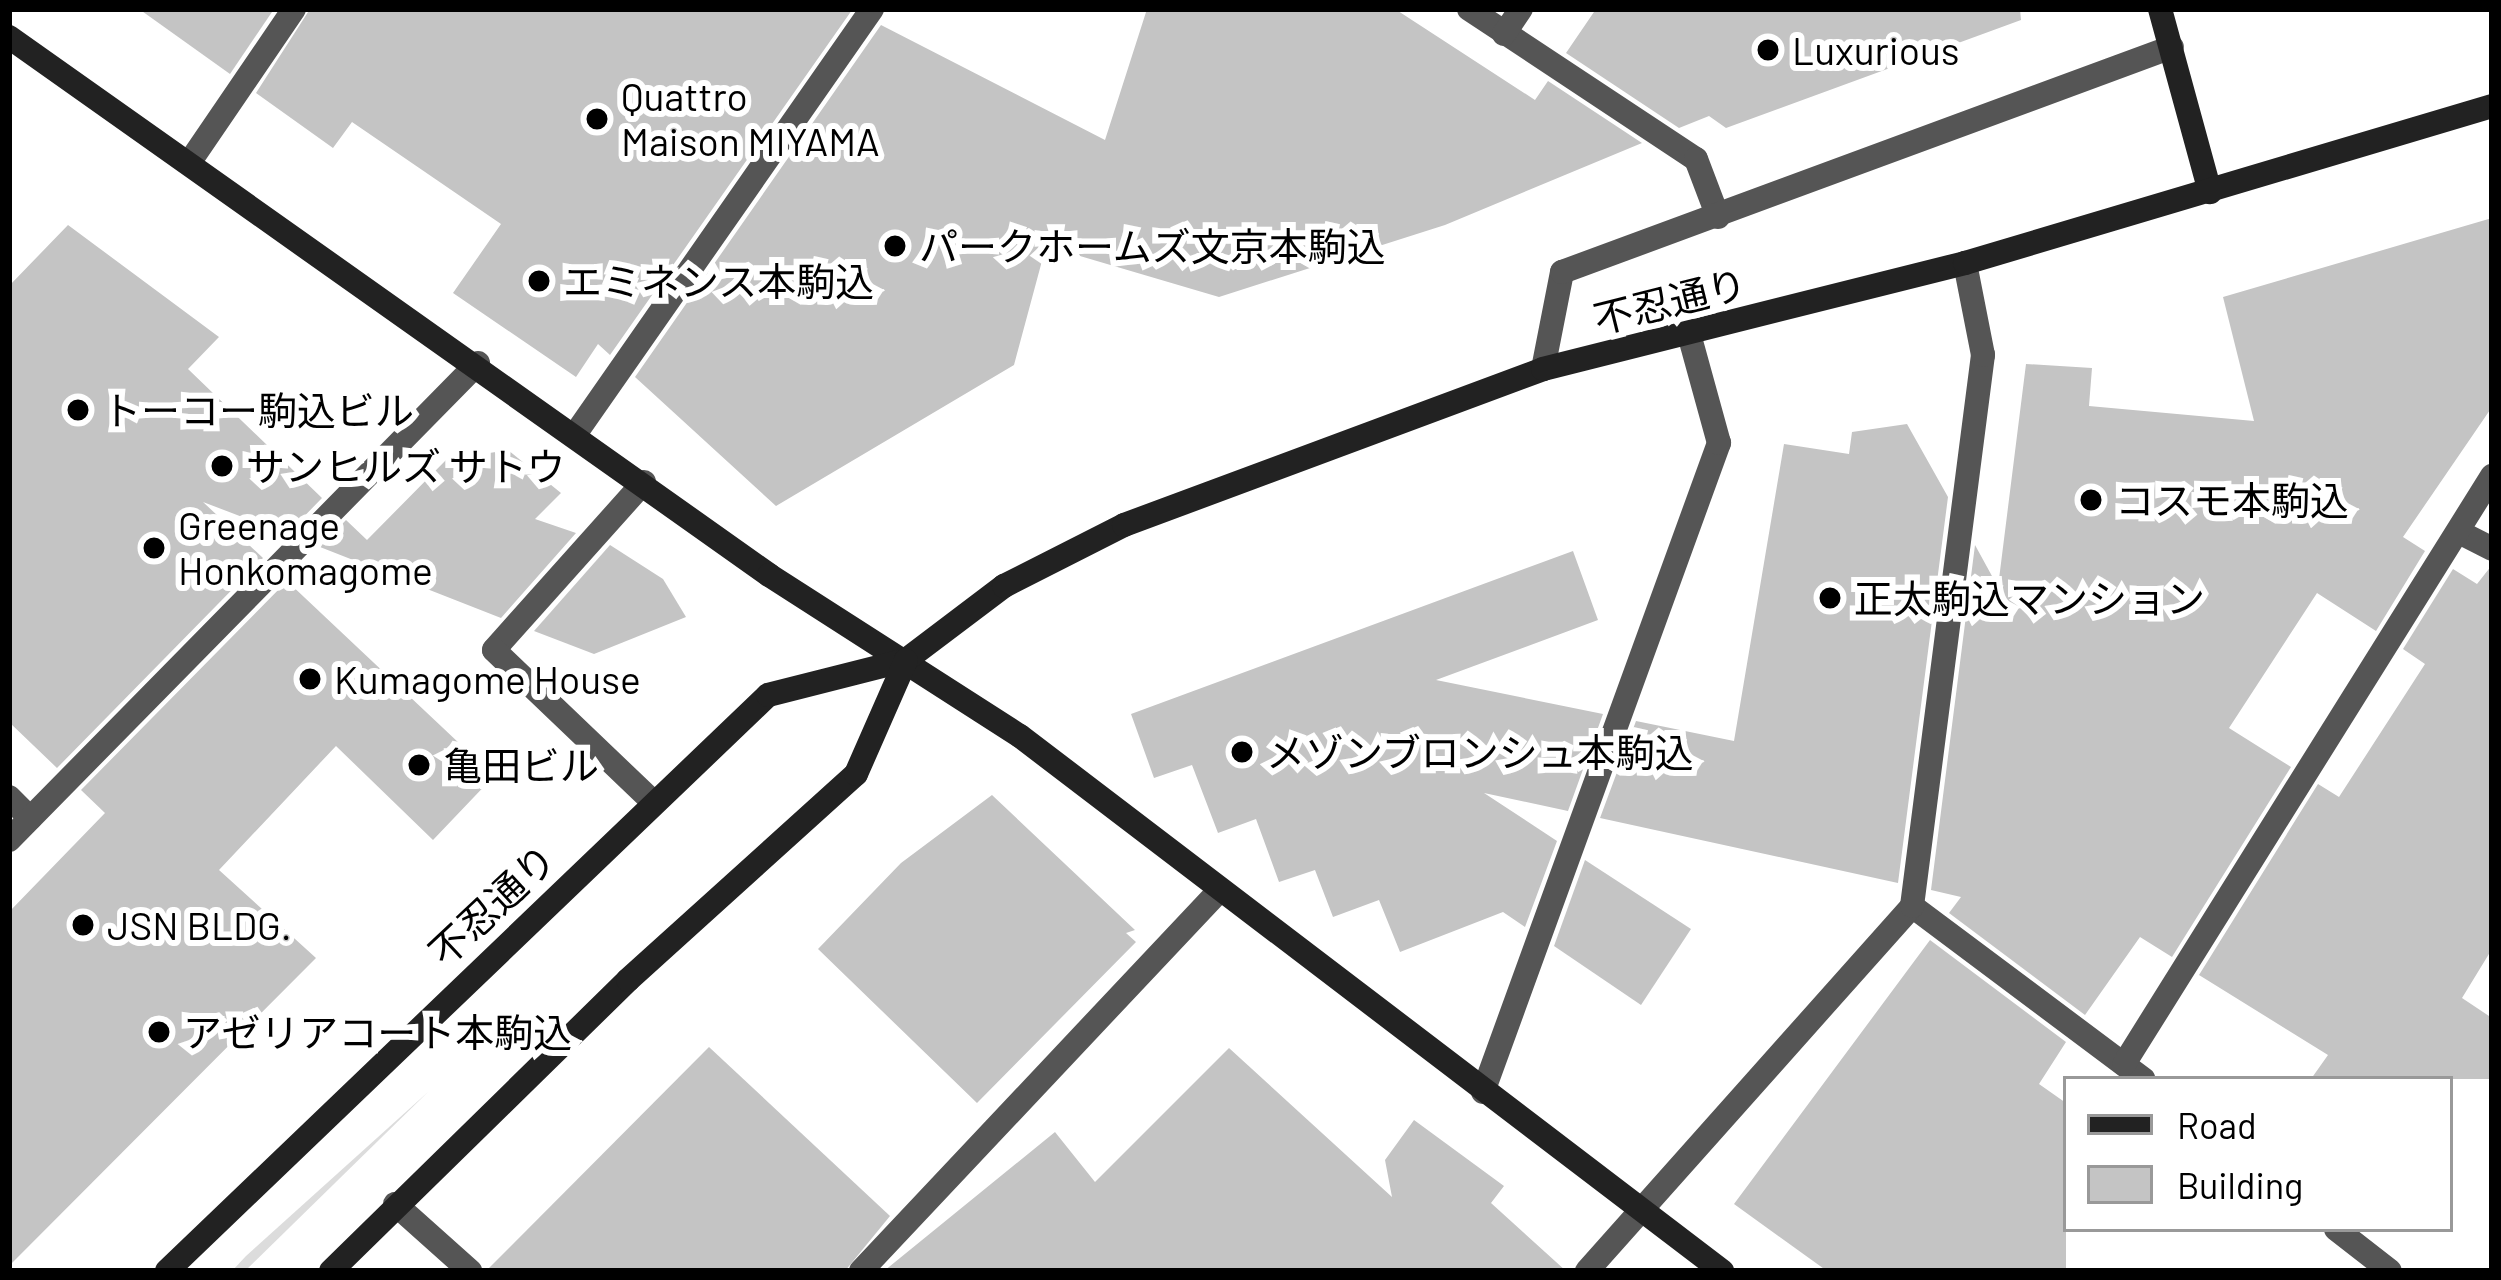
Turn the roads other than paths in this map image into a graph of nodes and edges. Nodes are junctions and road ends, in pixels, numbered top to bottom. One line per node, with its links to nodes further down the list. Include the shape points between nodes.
1 (293, 9): 10 (street)
2 (872, 9): 17 (street)
3 (1469, 9): 6 (street)
4 (1521, 9): 6 (street)
5 (2160, 9): 8 (main road)
6 (1504, 34): 12 (street, via 1696,159)
7 (9, 37): 10 (main road)
8 (2172, 47): 11 (main road); 12 (street)
9 (2492, 106): 11 (main road, 不忍通り)
10 (189, 163): 15 (main road)
11 (2210, 192): 13 (main road, 不忍通り)
12 (1718, 217): 16 (street, via 1562,272)
13 (1965, 263): 14 (main road, 不忍通り); 28 (street, via 1984,355)
14 (1689, 334): 16 (main road, 不忍通り); 30 (street, via 1719,443)
15 (478, 363): 17 (main road); 25 (street)
16 (1543, 369): 22 (main road, 不忍通り, via 1124,525 1004,586)
17 (576, 433): 19 (main road)
18 (2492, 476): 20 (street)
19 (644, 482): 22 (main road); 24 (street, via 494,650)
20 (2459, 532): 21 (street); 29 (street)
21 (2492, 549)
22 (906, 660): 24 (main road, 不忍通り, via 768,695); 27 (main road, via 1020,736); 31 (main road, 不忍通り, via 856,774)
23 (9, 797): 25 (street)
24 (652, 802): 34 (main road, 不忍通り)
25 (30, 818): 26 (street)
26 (9, 840)
27 (1216, 893): 30 (main road); 37 (street)
28 (1912, 907): 29 (street); 32 (street)
29 (2134, 1071)
30 (1483, 1092): 32 (main road)
31 (394, 1204): 35 (main road, 不忍通り); 36 (street)
32 (1641, 1212): 38 (street); 39 (main road)
33 (2340, 1232): 40 (street)
34 (167, 1271)
35 (331, 1271)
36 (470, 1271)
37 (861, 1271)
38 (1586, 1271)
39 (1722, 1271)
40 (2390, 1271)

